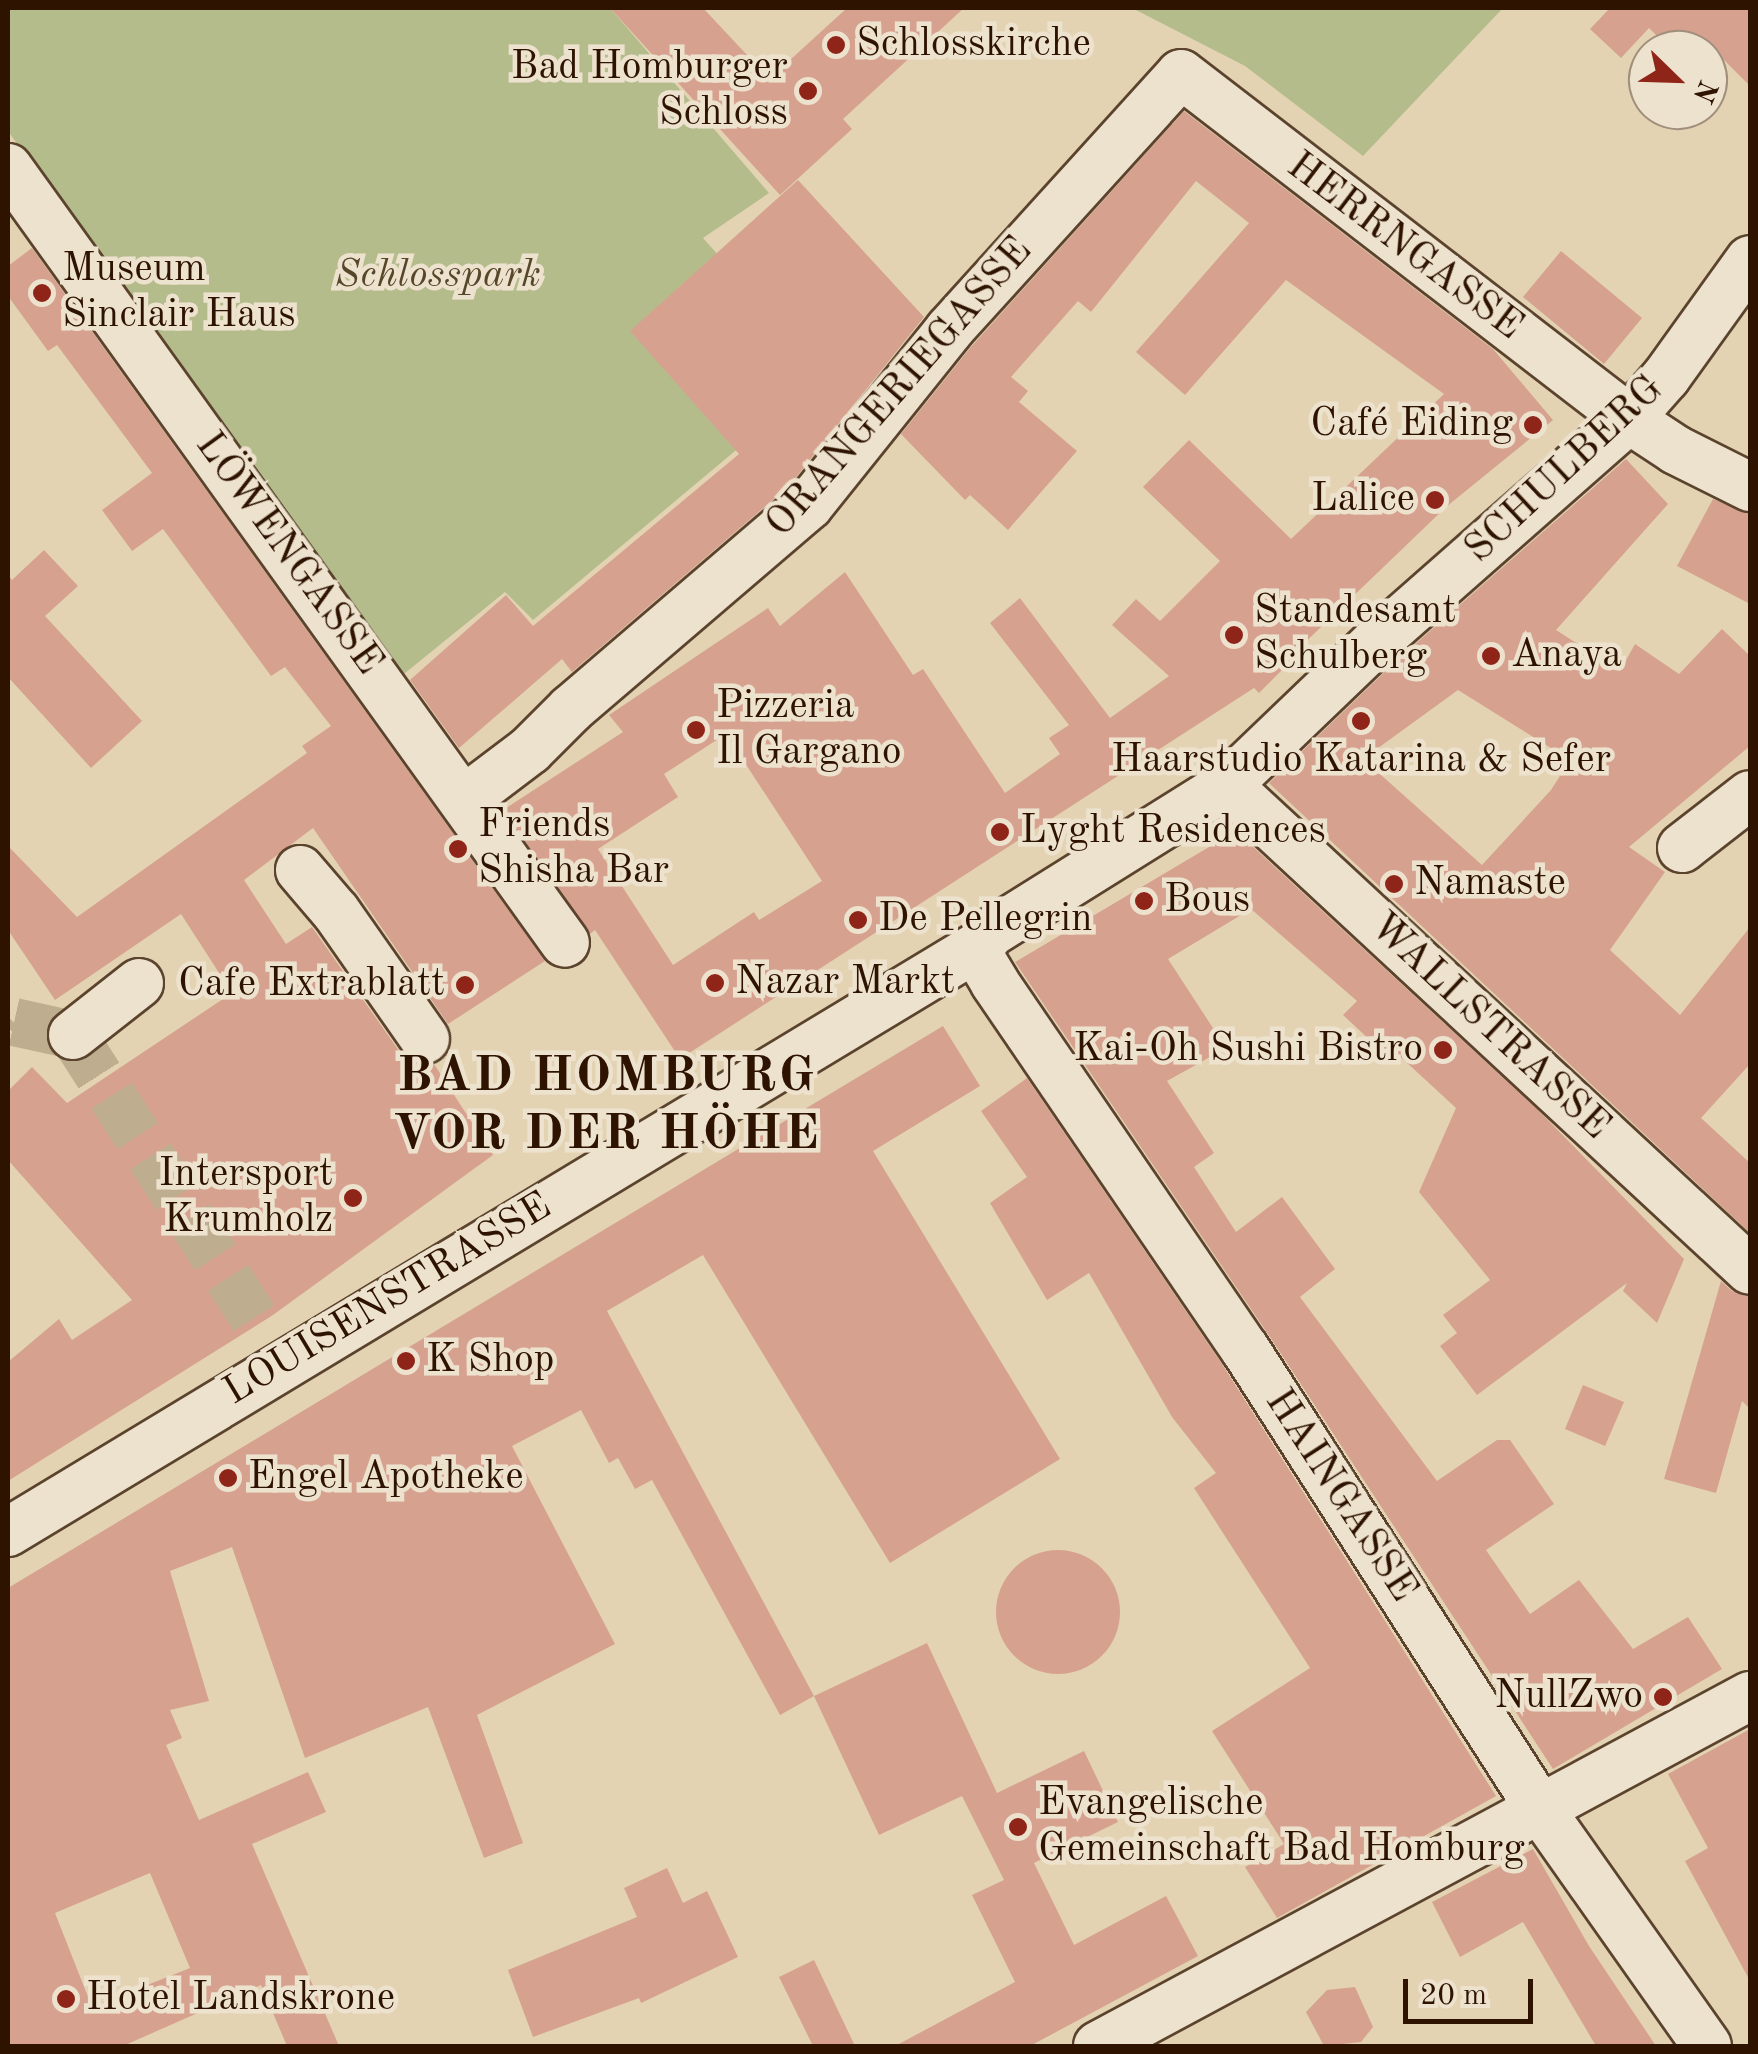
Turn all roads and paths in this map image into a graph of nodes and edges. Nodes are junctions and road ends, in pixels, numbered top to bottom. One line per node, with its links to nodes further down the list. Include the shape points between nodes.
1 (1181, 74): 4 (street, HERRNGASSE); 8 (street, ORANGERIEGASSE, via 948,330 808,505 530,750)
2 (16, 194): 8 (street, LÖWENGASSE)
3 (1750, 260): 4 (street, SCHULBERG)
4 (1629, 419): 5 (street, HERRNGASSE); 6 (street, SCHULBERG, via 1377,641)
5 (1750, 487)
6 (1227, 784): 12 (street, LOUISENSTRASSE); 16 (street, WALLSTRASSE)
7 (1750, 795): 9 (street)
8 (464, 800): 11 (street, LÖWENGASSE)
9 (1682, 848)
10 (300, 870): 15 (street)
11 (566, 943)
12 (982, 944): 17 (street, LOUISENSTRASSE); 19 (street, HAINGASSE, via 982,964 1246,1349)
13 (138, 983): 14 (street)
14 (73, 1036)
15 (425, 1039)
16 (1750, 1270)
17 (8, 1532)
18 (1750, 1696): 19 (street)
19 (1542, 1812): 20 (street); 21 (street, HAINGASSE)
20 (1098, 2046)
21 (1708, 2046)

